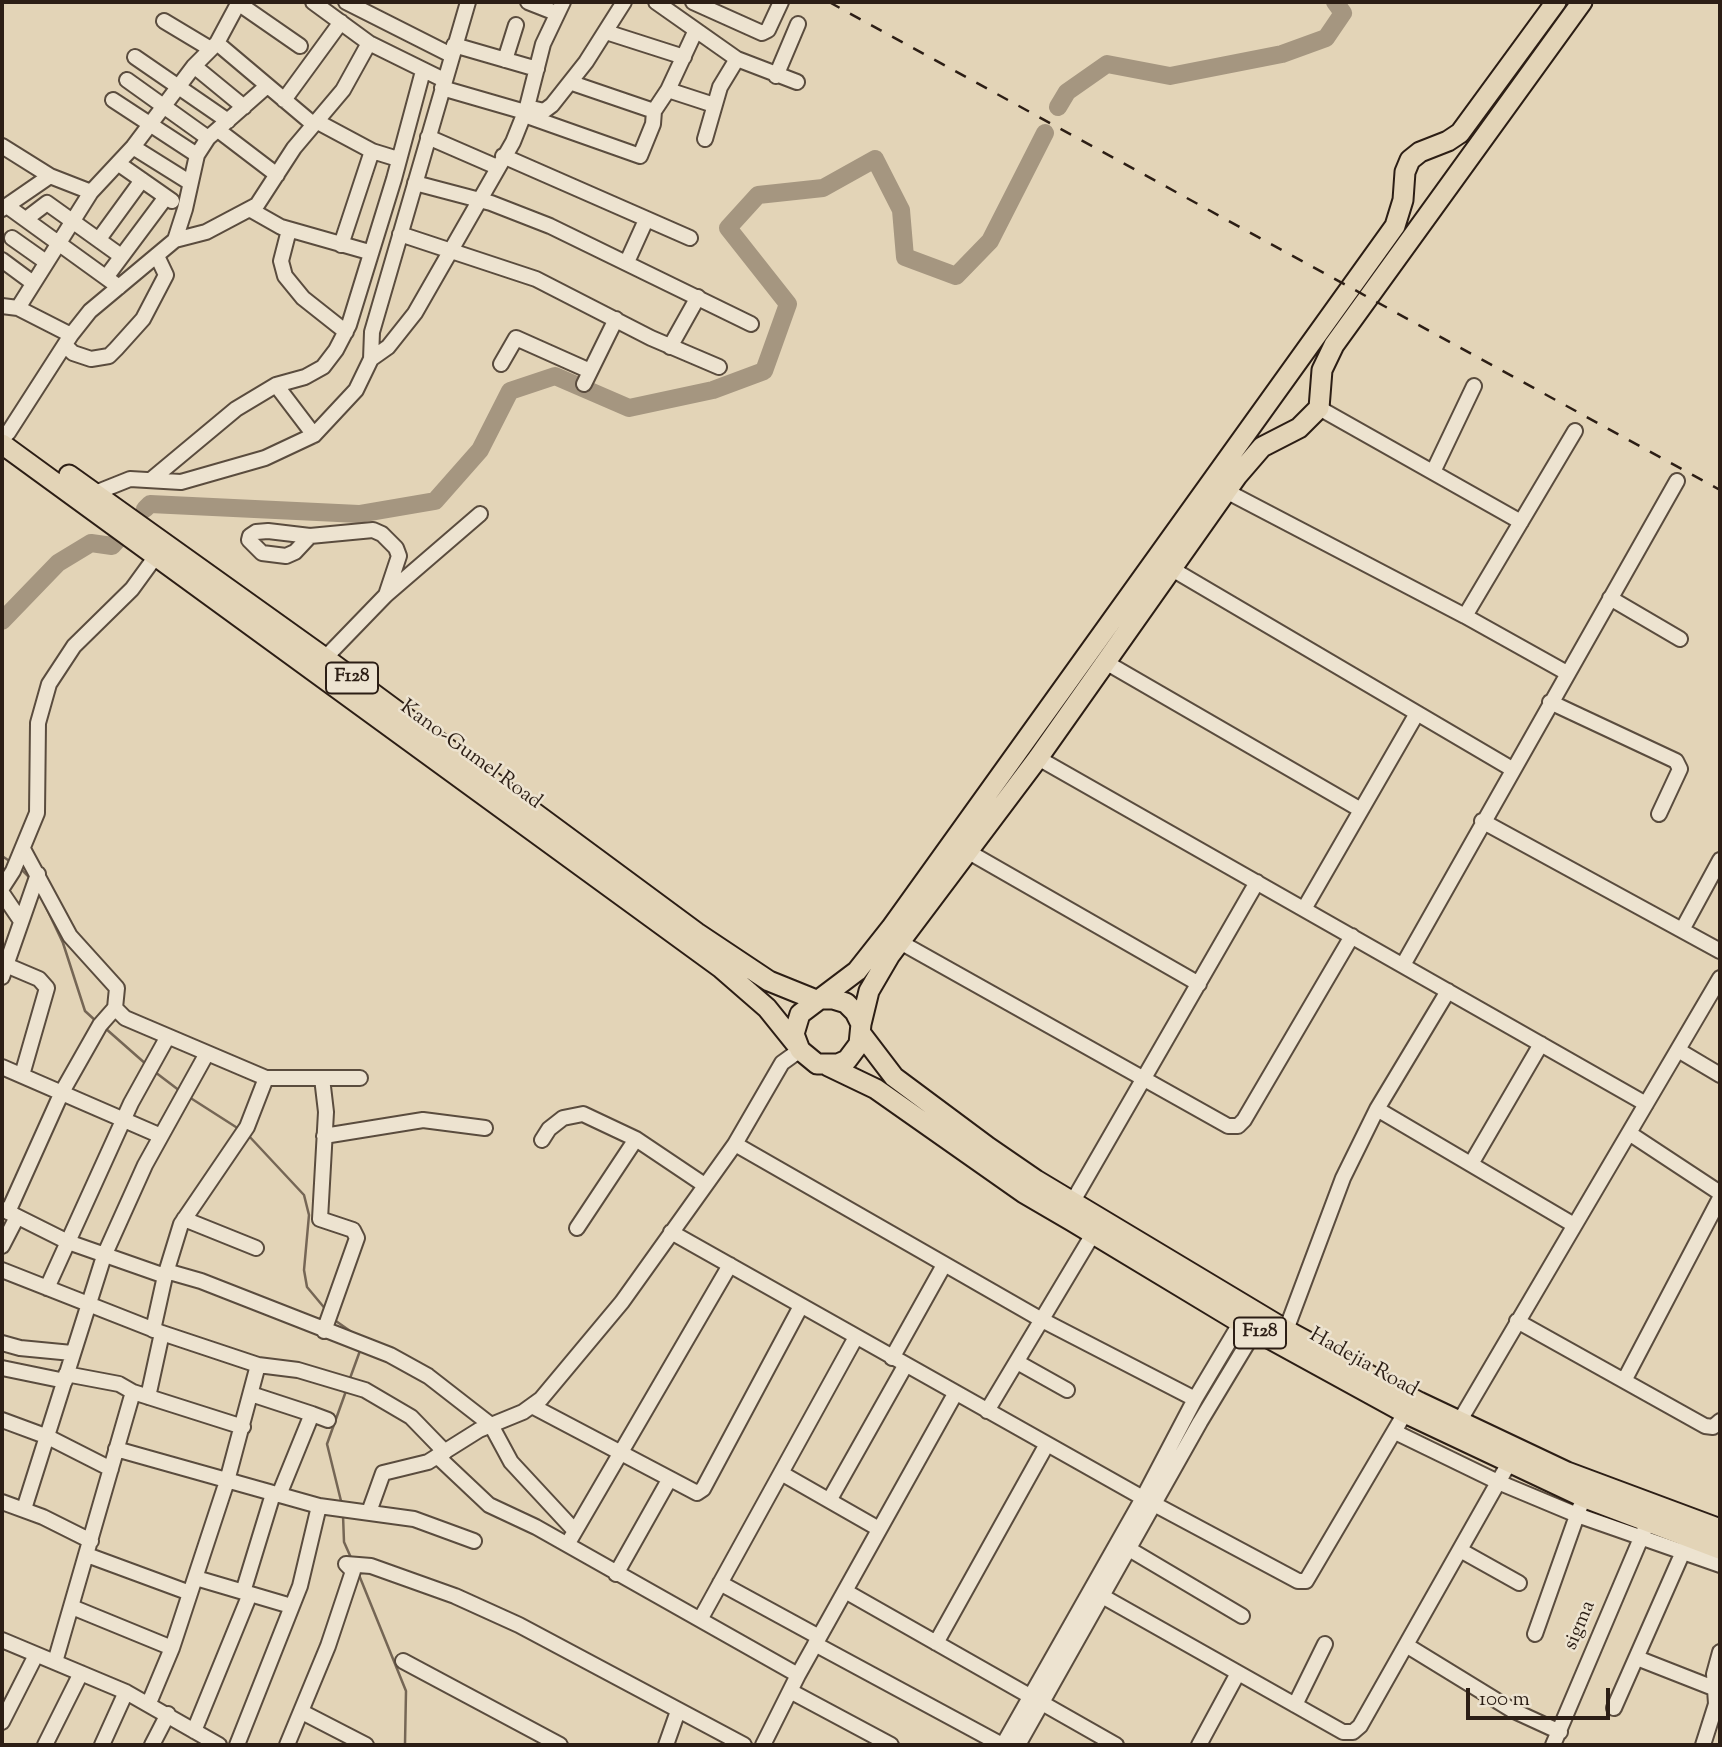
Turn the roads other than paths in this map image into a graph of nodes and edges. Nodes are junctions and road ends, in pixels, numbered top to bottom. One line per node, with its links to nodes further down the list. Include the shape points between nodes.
1 (238, 2): 21 (street); 22 (street)
2 (313, 2): 15 (street)
3 (346, 2): 23 (street)
4 (528, 2): 12 (street)
5 (624, 2): 18 (street)
6 (656, 2): 14 (street)
7 (692, 2): 8 (street, via 762,33 768,30); 14 (street)
8 (781, 2)
9 (1556, 2): 88 (main road, via 1472,119 1448,141 1410,160 1395,226)
10 (1582, 2): 91 (main road)
11 (465, 3): 23 (street)
12 (559, 7): 29 (street)
13 (164, 21): 21 (street)
14 (681, 21): 19 (street)
15 (341, 22): 20 (street); 40 (street)
16 (798, 24): 31 (street)
17 (516, 25): 27 (street)
18 (606, 32): 25 (street); 34 (street)
19 (695, 32): 25 (street); 26 (street)
20 (369, 43): 30 (street); 46 (street, via 343,90)
21 (213, 46): 28 (street); 37 (street)
22 (300, 46)
23 (452, 50): 27 (street); 35 (street)
24 (135, 57): 36 (street)
25 (684, 57): 38 (street)
26 (737, 59): 31 (street); 41 (street)
27 (505, 60): 29 (street)
28 (194, 66): 36 (street); 43 (street)
29 (537, 69): 44 (street)
30 (423, 71): 35 (street); 55 (street)
31 (776, 76): 33 (street)
32 (127, 80): 42 (street)
33 (797, 82)
34 (572, 83): 44 (street, via 546,110); 45 (street)
35 (443, 84): 44 (street); 49 (street)
36 (179, 86): 42 (street); 48 (street)
37 (267, 86): 40 (street); 43 (street)
38 (668, 90): 41 (street); 45 (street)
39 (113, 100): 47 (street)
40 (284, 100): 46 (street)
41 (714, 104): 50 (street)
42 (164, 105): 47 (street); 48 (street)
43 (244, 107): 48 (street)
44 (526, 111): 45 (street, via 638,156); 56 (street)
45 (654, 111)
46 (315, 122): 53 (street); 58 (street)
47 (149, 125): 52 (street); 54 (street)
48 (218, 130): 54 (street); 58 (street)
49 (428, 137): 56 (street); 62 (street)
50 (705, 139)
51 (2, 146): 59 (street)
52 (133, 147): 57 (street); 61 (street)
53 (372, 150): 55 (street); 79 (street)
54 (197, 155): 61 (street)
55 (398, 159): 80 (street)
56 (500, 162): 65 (street); 70 (street, via 579,187)
57 (119, 164): 60 (street); 63 (street)
58 (277, 175): 68 (street)
59 (50, 176): 63 (street); 66 (street)
60 (142, 180): 64 (street); 76 (street)
61 (189, 182): 67 (street)
62 (415, 183): 65 (street); 73 (street)
63 (91, 192): 71 (street)
64 (166, 197): 67 (street); 82 (street)
65 (478, 199): 81 (street); 86 (street)
66 (4, 208): 69 (street)
67 (186, 209): 77 (street)
68 (251, 210): 72 (street); 77 (street, via 206,232)
69 (26, 219): 71 (street, via 47,203); 78 (street)
70 (646, 220): 75 (street); 86 (street)
71 (74, 221): 76 (street); 78 (street)
72 (289, 230): 79 (street); 97 (street, via 281,261 285,276 303,298)
73 (400, 234): 81 (street); 100 (street, via 372,332)
74 (12, 238): 85 (street)
75 (690, 238)
76 (99, 239): 82 (street)
77 (175, 240): 83 (street)
78 (60, 242): 85 (street); 87 (street)
79 (341, 245): 80 (street)
80 (369, 253): 97 (street)
81 (451, 253): 95 (street, via 536,279); 100 (street, via 415,313 388,347)
82 (121, 256): 87 (street)
83 (157, 256): 90 (street); 98 (street, via 166,275 143,319 109,356 91,359 73,354)
84 (2, 260): 89 (street)
85 (46, 261): 89 (street)
86 (627, 262): 92 (street)
87 (107, 275): 90 (street)
88 (1354, 281): 91 (main road); 151 (main road, via 891,928 857,971)
89 (33, 283): 94 (street)
90 (119, 287): 98 (street, via 90,311)
91 (1371, 293): 105 (main road, via 1326,358)
92 (698, 297): 96 (street); 99 (street)
93 (2, 306): 94 (street)
94 (19, 308): 98 (street)
95 (616, 319): 99 (street); 101 (street, via 587,377 516,338)
96 (751, 324)
97 (346, 332): 103 (street, via 323,367)
98 (68, 340): 108 (street)
99 (670, 346): 102 (street)
100 (371, 359): 107 (street, via 356,390)
101 (502, 364)
102 (719, 366)
103 (276, 385): 107 (street); 110 (street, via 236,409)
104 (1474, 386): 109 (street)
105 (1319, 408): 109 (street); 112 (main road, via 1300,428 1262,447)
106 (1575, 431): 115 (street)
107 (314, 435): 110 (street, via 265,458 207,476 181,482)
108 (4, 436): 113 (main road, Kano-Gumel Road / F128); 117 (main road, Kano-Gumel Road / F128)
109 (1433, 472): 115 (street)
110 (152, 479): 113 (street, via 130,479)
111 (1677, 481): 120 (street)
112 (1226, 491): 118 (main road); 121 (street)
113 (95, 492): 123 (main road, Kano-Gumel Road / F128)
114 (480, 514): 119 (street)
115 (1521, 522): 121 (street)
116 (310, 536): 119 (street, via 373,530 382,534 399,556)
117 (156, 555): 128 (main road, Kano-Gumel Road / F128); 135 (street, via 132,589 74,646 49,684 38,723 37,813)
118 (1172, 569): 124 (main road); 127 (street)
119 (386, 595): 123 (street)
120 (1610, 598): 122 (street); 125 (street)
121 (1465, 615): 125 (street)
122 (1680, 639)
123 (325, 658): 128 (main road, Kano-Gumel Road / F128)
124 (1107, 663): 129 (main road); 131 (street)
125 (1567, 673): 126 (street)
126 (1550, 702): 130 (street); 132 (street, via 1676,761 1681,769)
127 (1416, 715): 130 (street); 131 (street)
128 (405, 726): 151 (main road, Kano-Gumel Road / F128, via 762,977); 156 (main road, Kano-Gumel Road / F128, via 720,968 767,1008)
129 (1038, 758): 134 (main road); 138 (street)
130 (1512, 769): 133 (street)
131 (1362, 810): 140 (street)
132 (1660, 814)
133 (1482, 821): 142 (street); 146 (street)
134 (967, 851): 144 (main road); 149 (street)
135 (18, 860): 137 (street); 139 (street)
136 (1720, 860): 142 (street)
137 (35, 879): 141 (street); 152 (street, via 80,951 113,981)
138 (1258, 882): 140 (street); 149 (street)
139 (2, 890): 141 (street)
140 (1304, 909): 143 (street)
141 (21, 921): 147 (street)
142 (1682, 930): 145 (street)
143 (1352, 936): 146 (street); 163 (street, via 1238,1126 1228,1126)
144 (900, 942): 153 (main road, via 869,991); 163 (street)
145 (1720, 951)
146 (1403, 965): 150 (street)
147 (4, 971): 161 (street, via 39,979 47,988)
148 (1720, 978): 157 (street)
149 (1199, 984): 163 (street)
150 (1448, 991): 155 (street); 169 (street)
151 (818, 1000): 153 (main road, F128, via 846,1003); 156 (main road, via 807,1006 795,1023)
152 (115, 1008): 154 (street, via 125,1018); 167 (street)
153 (861, 1029): 159 (main road, via 855,1053); 181 (main road, Hadejia Road / F128, via 894,1077 1035,1180)
154 (167, 1038): 158 (street); 170 (street)
155 (1541, 1044): 168 (street); 178 (street)
156 (798, 1047): 159 (main road, F128, via 807,1058); 177 (street, via 782,1063)
157 (1678, 1050): 162 (street); 168 (street)
158 (206, 1055): 164 (street); 173 (street)
159 (828, 1066): 187 (main road, Hadejia Road / F128, via 877,1089 1024,1193)
160 (2, 1067): 161 (street)
161 (22, 1075): 167 (street)
162 (1720, 1075)
163 (1146, 1077): 181 (street)
164 (266, 1078): 165 (street); 183 (street, via 245,1130)
165 (322, 1078): 166 (street); 174 (street)
166 (360, 1078)
167 (62, 1092): 170 (street); 182 (street)
168 (1646, 1104): 172 (street)
169 (1377, 1109): 178 (street); 203 (street, via 1343,1178)
170 (124, 1119): 173 (street); 188 (street)
171 (485, 1128): 174 (street, via 423,1120)
172 (1629, 1133): 180 (street); 184 (street)
173 (161, 1136): 191 (street)
174 (324, 1136): 202 (street, via 320,1219 353,1230 357,1238)
175 (636, 1139): 176 (street, via 583,1114 563,1118); 179 (street); 185 (street)
176 (542, 1140)
177 (735, 1144): 179 (street); 193 (street)
178 (1471, 1164): 184 (street)
179 (703, 1184): 186 (street)
180 (1720, 1195): 214 (street)
181 (1073, 1201): 199 (main road, Hadejia Road / F128)
182 (9, 1213): 188 (street); 189 (street)
183 (184, 1219): 190 (street); 195 (street)
184 (1574, 1225): 201 (street)
185 (577, 1228)
186 (671, 1232): 192 (street); 221 (street, via 622,1302)
187 (1093, 1234): 199 (main road, Hadejia Road / F128); 200 (street)
188 (68, 1242): 191 (street); 196 (street)
189 (2, 1246)
190 (256, 1248)
191 (104, 1256): 195 (street); 197 (street)
192 (730, 1265): 198 (street); 236 (street)
193 (944, 1265): 200 (street); 208 (street)
194 (2, 1270): 196 (street)
195 (166, 1274): 202 (street); 204 (street)
196 (47, 1288): 197 (street)
197 (87, 1305): 204 (street); 207 (street)
198 (801, 1306): 205 (street); 240 (street, via 703,1489 691,1492)
199 (1252, 1319): 203 (main road, Hadejia Road / F128); 220 (street); 223 (main road, Hadejia Road / F128); 245 (street)
200 (1042, 1320): 209 (street); 220 (street)
201 (1517, 1321): 214 (street); 228 (street)
202 (328, 1322): 229 (street, via 357,1344 418,1370)
203 (1286, 1330): 228 (main road, Hadejia Road / F128)
204 (158, 1331): 210 (street); 219 (street)
205 (856, 1337): 208 (street); 239 (street)
206 (2, 1343): 207 (street)
207 (72, 1353): 213 (street)
208 (892, 1358): 211 (street)
209 (1017, 1362): 215 (street); 222 (street)
210 (258, 1365): 217 (street); 235 (street, via 298,1370 388,1401 418,1423)
211 (905, 1366): 218 (street); 244 (street)
212 (2, 1368): 213 (street)
213 (66, 1378): 216 (street, via 119,1384); 232 (street)
214 (1625, 1379): 227 (street, via 1705,1426)
215 (1068, 1390)
216 (133, 1392): 219 (street); 234 (street)
217 (251, 1394): 224 (street); 230 (street)
218 (955, 1394): 222 (street); 251 (street)
219 (148, 1397): 230 (street)
220 (1195, 1399): 245 (street)
221 (532, 1406): 229 (street); 236 (street)
222 (987, 1411): 233 (street)
223 (1405, 1413): 231 (street); 237 (main road, Hadejia Road / F128)
224 (312, 1414): 226 (street); 243 (street)
225 (2, 1420): 232 (street)
226 (328, 1420)
227 (1720, 1421)
228 (1459, 1422): 253 (main road, Hadejia Road / F128, via 1578,1476)
229 (491, 1425): 235 (street); 254 (street, via 511,1462)
230 (243, 1427): 241 (street)
231 (1395, 1432): 242 (street); 245 (street, via 1306,1581 1298,1581)
232 (48, 1437): 238 (street); 249 (street)
233 (1047, 1444): 245 (street); 278 (street)
234 (116, 1449): 238 (street); 241 (street)
235 (441, 1454): 250 (street, via 419,1465 383,1473); 256 (street, via 489,1505)
236 (620, 1454): 240 (street); 254 (street)
237 (1509, 1463): 242 (street); 248 (main road, Hadejia Road / F128)
238 (111, 1469): 258 (street)
239 (781, 1473): 244 (street); 265 (street)
240 (669, 1480): 263 (street)
241 (227, 1481): 243 (street); 264 (street)
242 (1497, 1482): 248 (street); 260 (street)
243 (276, 1494): 247 (street); 269 (street)
244 (830, 1499): 251 (street)
245 (1149, 1501): 259 (street); 293 (street)
246 (2, 1502): 249 (street)
247 (319, 1506): 250 (street); 271 (street, via 305,1571)
248 (1580, 1506): 252 (main road, Hadejia Road / F128); 275 (street)
249 (24, 1509): 258 (street)
250 (369, 1512): 255 (street, via 414,1519)
251 (879, 1529): 267 (street)
252 (1644, 1530): 257 (main road, Hadejia Road / F128); 301 (street, sigma)
253 (1720, 1530)
254 (575, 1531): 256 (street)
255 (474, 1541)
256 (567, 1545): 263 (street)
257 (1686, 1545): 261 (main road, Hadejia Road / F128); 262 (street); 284 (street)
258 (89, 1548): 268 (street); 272 (street)
259 (1129, 1549): 270 (street); 273 (street)
260 (1460, 1549): 266 (street); 280 (street)
261 (1720, 1549)
262 (1720, 1565)
263 (616, 1574): 274 (street)
264 (196, 1578): 268 (street); 269 (street)
265 (720, 1583): 274 (street); 277 (street)
266 (1519, 1583)
267 (845, 1591): 277 (street); 278 (street)
268 (191, 1593): 281 (street)
269 (246, 1593): 271 (street); 302 (street)
270 (1102, 1596): 288 (street); 293 (street)
271 (291, 1606): 308 (street)
272 (72, 1607): 281 (street); 286 (street)
273 (1242, 1616)
274 (701, 1619): 289 (street)
275 (1535, 1634)
276 (2, 1640): 283 (street)
277 (817, 1641): 289 (street); 315 (street)
278 (936, 1643): 293 (street)
279 (1325, 1644): 295 (street)
280 (1406, 1645): 295 (street, via 1353,1732 1343,1732); 301 (street, via 1512,1710)
281 (172, 1648): 294 (street)
282 (1720, 1652): 290 (street, via 1714,1674)
283 (36, 1655): 286 (street); 300 (street)
284 (1637, 1658): 290 (street); 296 (street)
285 (403, 1661): 311 (street)
286 (55, 1662): 287 (street)
287 (81, 1673): 291 (street); 304 (street)
288 (1238, 1673): 295 (street); 318 (street)
289 (798, 1675): 292 (street)
290 (1716, 1689): 320 (street)
291 (126, 1692): 294 (street); 305 (street)
292 (792, 1692): 303 (street); 314 (street)
293 (1036, 1701): 315 (street); 316 (street); 317 (street)
294 (149, 1703): 299 (street)
295 (1295, 1705)
296 (1614, 1708)
297 (678, 1710): 298 (street, via 519,1625 371,1566 350,1567); 312 (street); 313 (street)
298 (302, 1712): 309 (street); 310 (street)
299 (168, 1714): 302 (street); 306 (street)
300 (2, 1722)
301 (1560, 1732): 319 (street, sigma)
302 (200, 1738): 307 (street)
303 (883, 1744)
304 (45, 1745)
305 (102, 1745)
306 (152, 1745)
307 (219, 1745)
308 (237, 1745)
309 (287, 1745)
310 (366, 1745)
311 (560, 1745)
312 (666, 1745)
313 (744, 1745)
314 (763, 1745)
315 (1003, 1745)
316 (1018, 1745)
317 (1116, 1745)
318 (1199, 1745)
319 (1553, 1745)
320 (1703, 1745)

